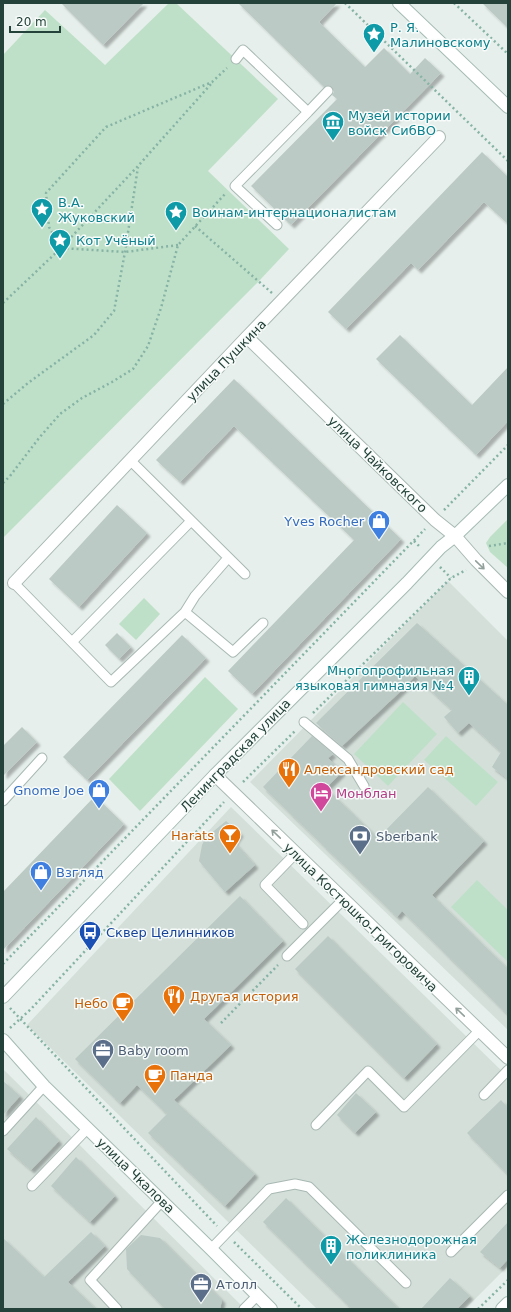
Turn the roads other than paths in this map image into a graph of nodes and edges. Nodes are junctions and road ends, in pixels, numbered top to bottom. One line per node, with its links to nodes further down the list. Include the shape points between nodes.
1 (399, 3): 4 (street)
2 (236, 59): 5 (lane, via 243,50)
3 (328, 91): 5 (lane)
4 (508, 107)
5 (308, 112): 7 (lane, via 235,186)
6 (439, 137): 8 (street, улица Пушкина)
7 (277, 225)
8 (248, 337): 9 (street, улица Пушкина); 12 (street, улица Чайковского, via 435,520)
9 (130, 460): 11 (lane); 15 (street, улица Пушкина)
10 (508, 485): 12 (street, Ленинградская улица)
11 (191, 521): 13 (lane); 19 (lane)
12 (455, 536): 16 (street, улица Чайковского, one-way to 16); 22 (street, Ленинградская улица, via 441,547)
13 (228, 558): 14 (lane); 17 (lane, via 194,596)
14 (245, 574)
15 (14, 582): 19 (lane)
16 (508, 592)
17 (185, 612): 18 (lane, via 233,652); 19 (lane, via 111,682)
18 (263, 622)
19 (72, 642)
20 (304, 722): 23 (lane, via 348,759)
21 (42, 758): 24 (lane)
22 (215, 775): 25 (street, улица Костюшко-Григоровича, one-way to 22); 29 (street, Ленинградская улица)
23 (364, 786)
24 (3, 801)
25 (296, 854): 26 (street, улица Костюшко-Григоровича); 27 (lane, via 265,886)
26 (343, 900): 28 (lane); 30 (street, улица Костюшко-Григоровича, one-way to 26)
27 (303, 924)
28 (287, 956)
29 (5, 1001)
30 (479, 1031): 32 (street, улица Костюшко-Григоровича); 36 (lane, via 404,1107 368,1071)
31 (3, 1040): 34 (street, улица Чкалова)
32 (508, 1058)
33 (508, 1070): 35 (lane)
34 (44, 1086): 37 (street, улица Чкалова); 38 (lane)
35 (484, 1095)
36 (316, 1125)
37 (88, 1128): 39 (lane); 41 (street, улица Чкалова)
38 (3, 1131)
39 (32, 1186)
40 (508, 1195): 43 (lane)
41 (162, 1201): 42 (street, улица Чкалова); 47 (lane, via 90,1280)
42 (212, 1249): 44 (lane, via 269,1189 295,1184 309,1187); 45 (street, улица Чкалова)
43 (451, 1252)
44 (406, 1283)
45 (258, 1295): 48 (lane); 49 (street, улица Чкалова)
46 (508, 1303): 50 (street)
47 (117, 1309)
48 (244, 1309)
49 (271, 1309)
50 (502, 1309)

